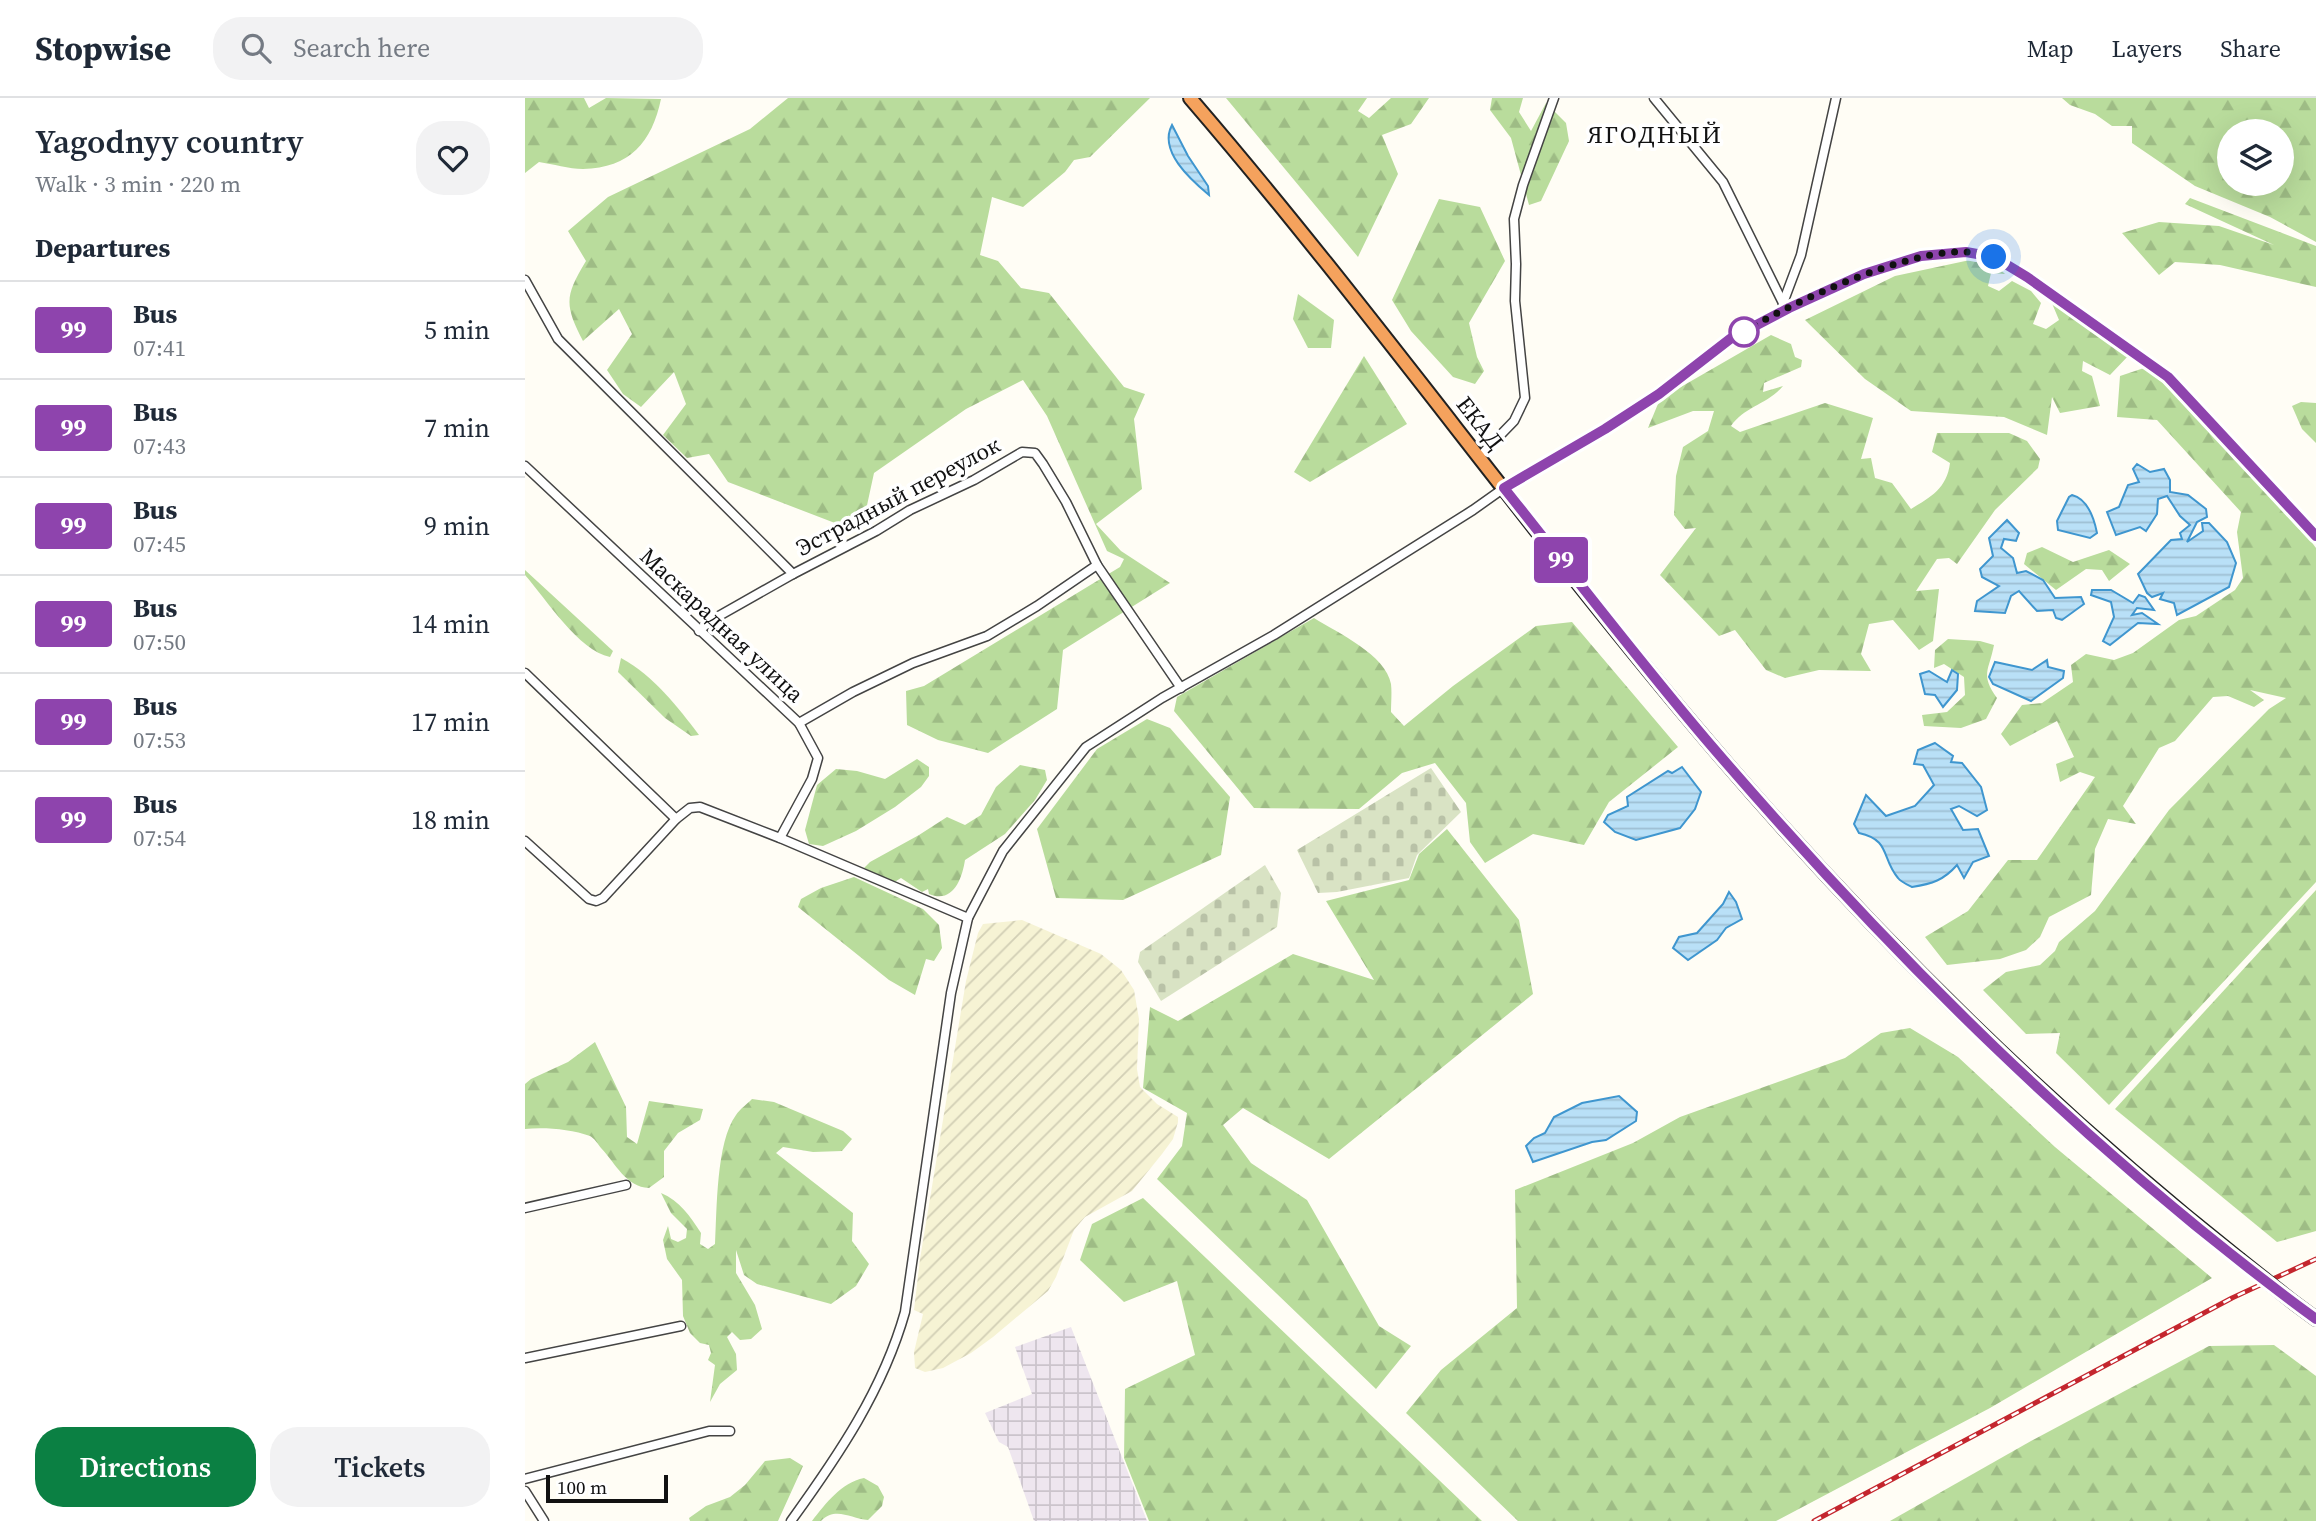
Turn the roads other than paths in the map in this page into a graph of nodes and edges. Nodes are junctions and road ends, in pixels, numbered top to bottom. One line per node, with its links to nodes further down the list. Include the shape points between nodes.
1 (1190, 98): 9 (highway, ЕКАД)
2 (1554, 98): 7 (street, via 1514,219 1515,301 1525,398)
3 (1654, 98): 6 (street, via 1723,182)
4 (1836, 98): 6 (street, via 1801,255)
5 (525, 280): 14 (street, via 558,339)
6 (1783, 307): 11 (street, via 1730,339 1659,394); 12 (street, via 1921,256 1966,252 1994,257 2168,377)
7 (1511, 424): 8 (street); 9 (street)
8 (1510, 436)
9 (1480, 456): 11 (highway, ЕКАД)
10 (525, 466): 15 (street, Маскарадная улица)
11 (1504, 488): 17 (street, via 1274,635); 25 (highway, ЕКАД, bridge, via 1709,743 1926,981 2087,1133)
12 (2316, 536)
13 (1097, 565): 14 (street, Эстрадный переулок, via 1043,464 1035,453 1022,452); 17 (street); 18 (street, via 987,636 913,663)
14 (793, 574): 15 (street, Эстрадный переулок)
15 (699, 631): 18 (street, Маскарадная улица)
16 (525, 673): 19 (street)
17 (1181, 688): 22 (street, via 1086,747 1003,850)
18 (799, 723): 20 (street, Маскарадная улица, via 818,758 812,779)
19 (675, 819): 20 (street, via 690,808 708,808); 21 (street, via 596,901)
20 (780, 838): 22 (street)
21 (525, 841)
22 (968, 918): 32 (street, via 951,993 897,1341 859,1421)
23 (626, 1185): 24 (street)
24 (525, 1208)
25 (2316, 1319)
26 (681, 1326): 27 (street)
27 (525, 1358)
28 (730, 1431): 29 (street, via 709,1431)
29 (525, 1479)
30 (525, 1491): 31 (street)
31 (544, 1521)
32 (791, 1521)

